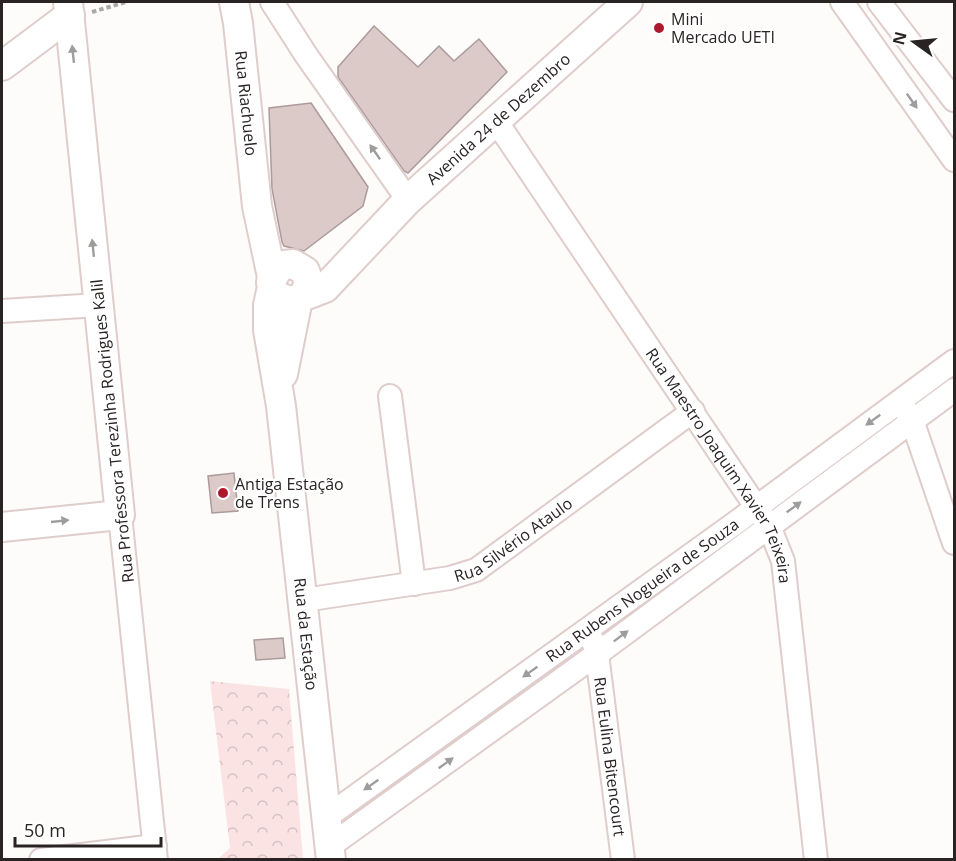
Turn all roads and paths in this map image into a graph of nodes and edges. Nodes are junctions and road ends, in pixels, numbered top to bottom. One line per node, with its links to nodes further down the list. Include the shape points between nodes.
1 (126, 2): 7 (path, via 89,12 78,29)
2 (272, 2): 12 (street, one-way to 2)
3 (628, 2): 10 (main road, Avenida 24 de Dezembro)
4 (879, 2): 9 (street)
5 (853, 6): 11 (street, one-way to 11)
6 (238, 9): 14 (main road, Rua Riachuelo, via 256,206 268,239 283,257)
7 (70, 16): 8 (main road); 16 (main road, Rua Professora Terezinha Rodrigues Kalil, one-way to 7)
8 (2, 66)
9 (954, 100)
10 (496, 121): 12 (main road, Avenida 24 de Dezembro); 23 (street, Rua Maestro Joaquim Xavier Teixeira)
11 (954, 160)
12 (408, 200): 13 (main road, Avenida 24 de Dezembro)
13 (371, 240): 14 (main road, Avenida 24 de Dezembro, via 339,256); 15 (main road, Avenida 24 de Dezembro, via 325,288)
14 (284, 274): 15 (main road, Rua da Estação, via 308,277); 22 (main road, Rua da Estação, via 268,305 268,330)
15 (301, 297): 22 (main road, Rua da Estação, via 284,363)
16 (99, 305): 17 (street); 26 (main road, Rua Professora Terezinha Rodrigues Kalil)
17 (2, 311)
18 (954, 361): 21 (street, Rua Rubens Nogueira de Souza)
19 (954, 390): 24 (street, Rua Rubens Nogueira de Souza)
20 (390, 396): 30 (street)
21 (900, 401): 24 (street); 25 (street, Rua Rubens Nogueira de Souza, one-way to 25)
22 (281, 406): 31 (main road, Rua da Estação)
23 (693, 411): 25 (street, Rua Maestro Joaquim Xavier Teixeira); 30 (street, Rua Silvério Ataulo, via 476,570)
24 (912, 420): 27 (street, Rua Rubens Nogueira de Souza, one-way to 24); 29 (street)
25 (756, 507): 27 (street, Rua Maestro Joaquim Xavier Teixeira); 32 (street, Rua Rubens Nogueira de Souza)
26 (120, 515): 28 (main road, one-way to 26); 35 (street, Rua Professora Terezinha Rodrigues Kalil)
27 (769, 526): 33 (street, Rua Rubens Nogueira de Souza, one-way to 27); 39 (street, Rua Maestro Joaquim Xavier Teixeira, via 783,561)
28 (2, 527)
29 (954, 543)
30 (414, 584): 31 (street, Rua Silvério Ataulo)
31 (304, 600): 34 (main road, Rua da Estação)
32 (589, 630): 33 (street, Rua Eulina Bitencourt); 34 (street, Rua Rubens Nogueira de Souza, one-way to 34)
33 (597, 654): 36 (street, Rua Rubens Nogueira de Souza, one-way to 33); 38 (street, Rua Eulina Bitencourt)
34 (328, 816): 36 (main road, Rua da Estação)
35 (156, 853): 37 (street)
36 (331, 853)
37 (41, 860)
38 (623, 860)
39 (816, 860)

